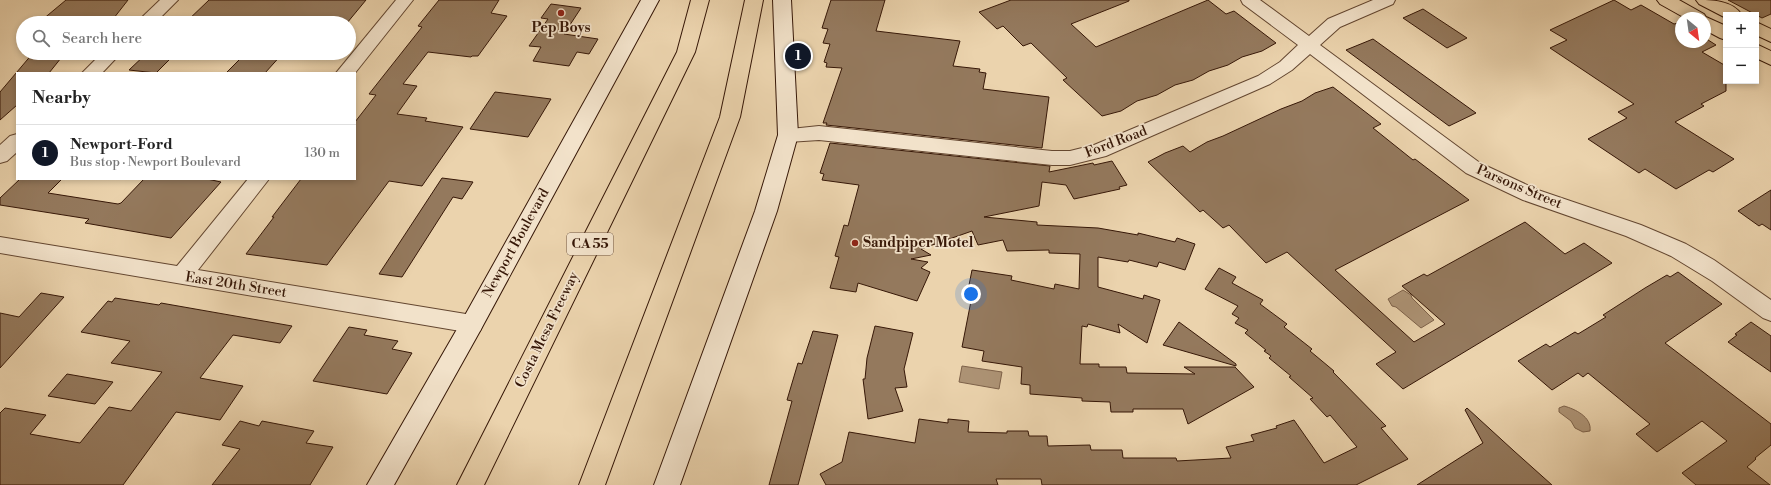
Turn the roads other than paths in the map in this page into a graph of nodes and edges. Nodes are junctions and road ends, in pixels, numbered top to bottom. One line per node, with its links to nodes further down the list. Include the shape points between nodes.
1 (170, 0): 13 (street)
2 (404, 0): 20 (street)
3 (650, 0): 33 (main road, Newport Boulevard)
4 (700, 0): 35 (main road, Costa Mesa Freeway / CA 55, via 686,52)
5 (754, 0): 36 (main road, via 730,117)
6 (782, 0): 26 (main road)
7 (1249, 0): 18 (street, Parsons Street)
8 (1387, 0): 18 (street, Ford Road, via 1334,22)
9 (1666, 0): 11 (main road)
10 (1705, 0): 12 (main road)
11 (1687, 12)
12 (1727, 12)
13 (153, 16)
14 (1711, 25): 16 (main road)
15 (1759, 30): 17 (main road)
16 (1723, 32)
17 (1771, 36)
18 (1308, 45): 26 (street, Ford Road, via 1286,66 1264,80 1099,151 1070,158 819,133); 32 (street, Parsons Street, via 1473,168 1539,198 1607,220 1664,243)
19 (1759, 52): 21 (main road)
20 (356, 59)
21 (1771, 59)
22 (105, 60): 24 (street)
23 (356, 60): 25 (street)
24 (92, 72)
25 (346, 72)
26 (788, 135): 37 (main road, via 766,211)
27 (16, 142): 28 (street)
28 (0, 156)
29 (258, 180): 31 (street)
30 (0, 245): 31 (street, East 20th Street)
31 (181, 276): 33 (street, East 20th Street)
32 (1771, 312)
33 (472, 324): 34 (main road, Newport Boulevard)
34 (380, 485)
35 (470, 485)
36 (592, 485)
37 (667, 485)

